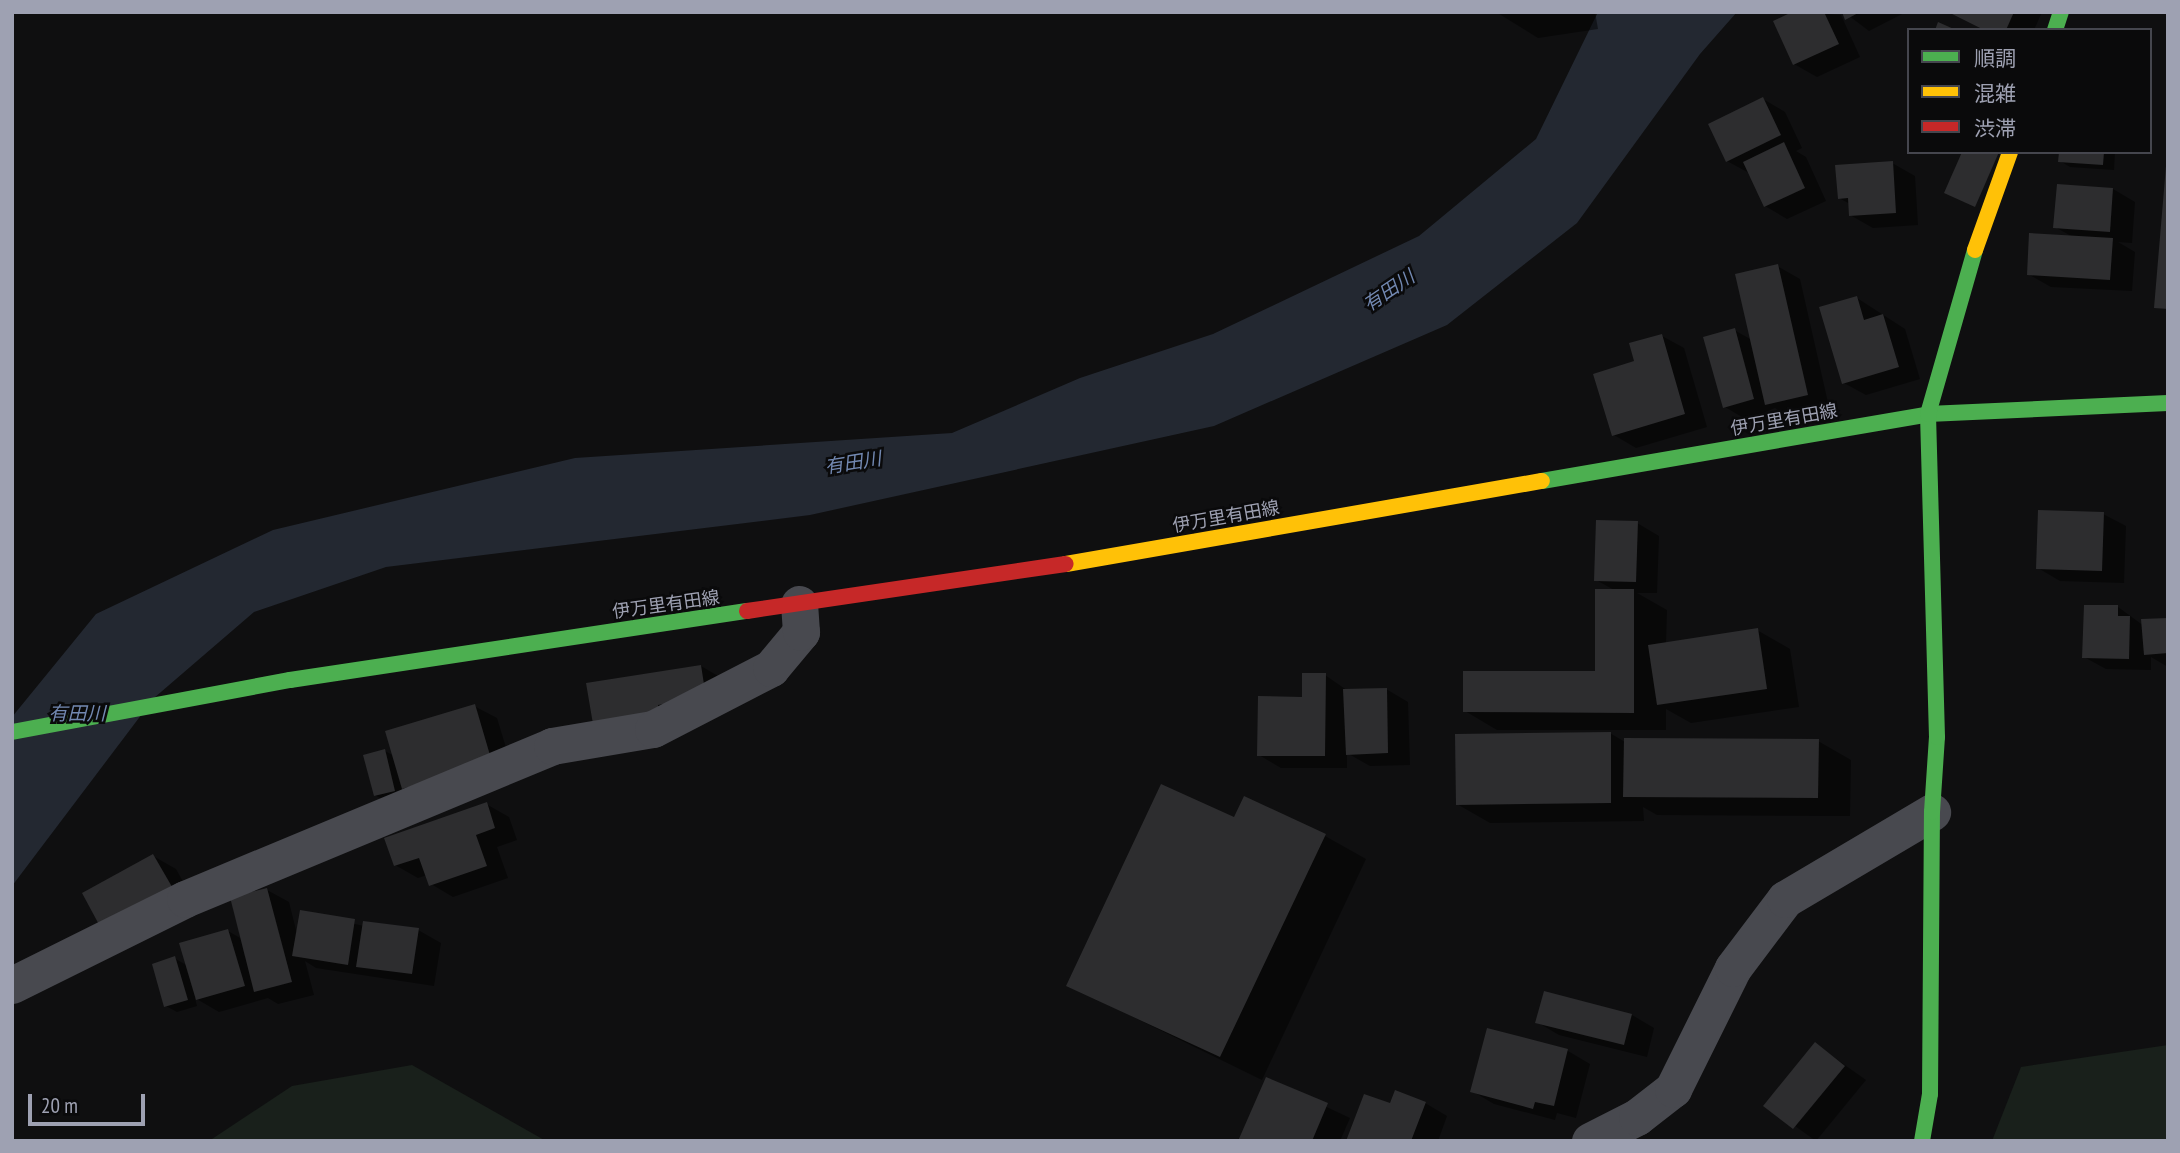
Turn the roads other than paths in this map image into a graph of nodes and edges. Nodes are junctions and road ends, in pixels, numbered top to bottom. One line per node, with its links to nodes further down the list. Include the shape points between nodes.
1 (2009, 154): 3 (main road, via 1958,297)
2 (2168, 403): 3 (main road, 伊万里有田線)
3 (1928, 414): 4 (main road, 伊万里有田線, via 1111,556); 6 (main road, via 1937,737)
4 (800, 604): 5 (main road, 伊万里有田線, via 290,680); 7 (street, via 801,632 771,668 653,729 552,746 185,899)
5 (12, 732)
6 (1932, 812): 8 (street, via 1785,899 1733,968 1673,1088 1637,1117); 9 (main road, via 1930,1094)
7 (12, 985)
8 (1590, 1141)
9 (1922, 1141)

